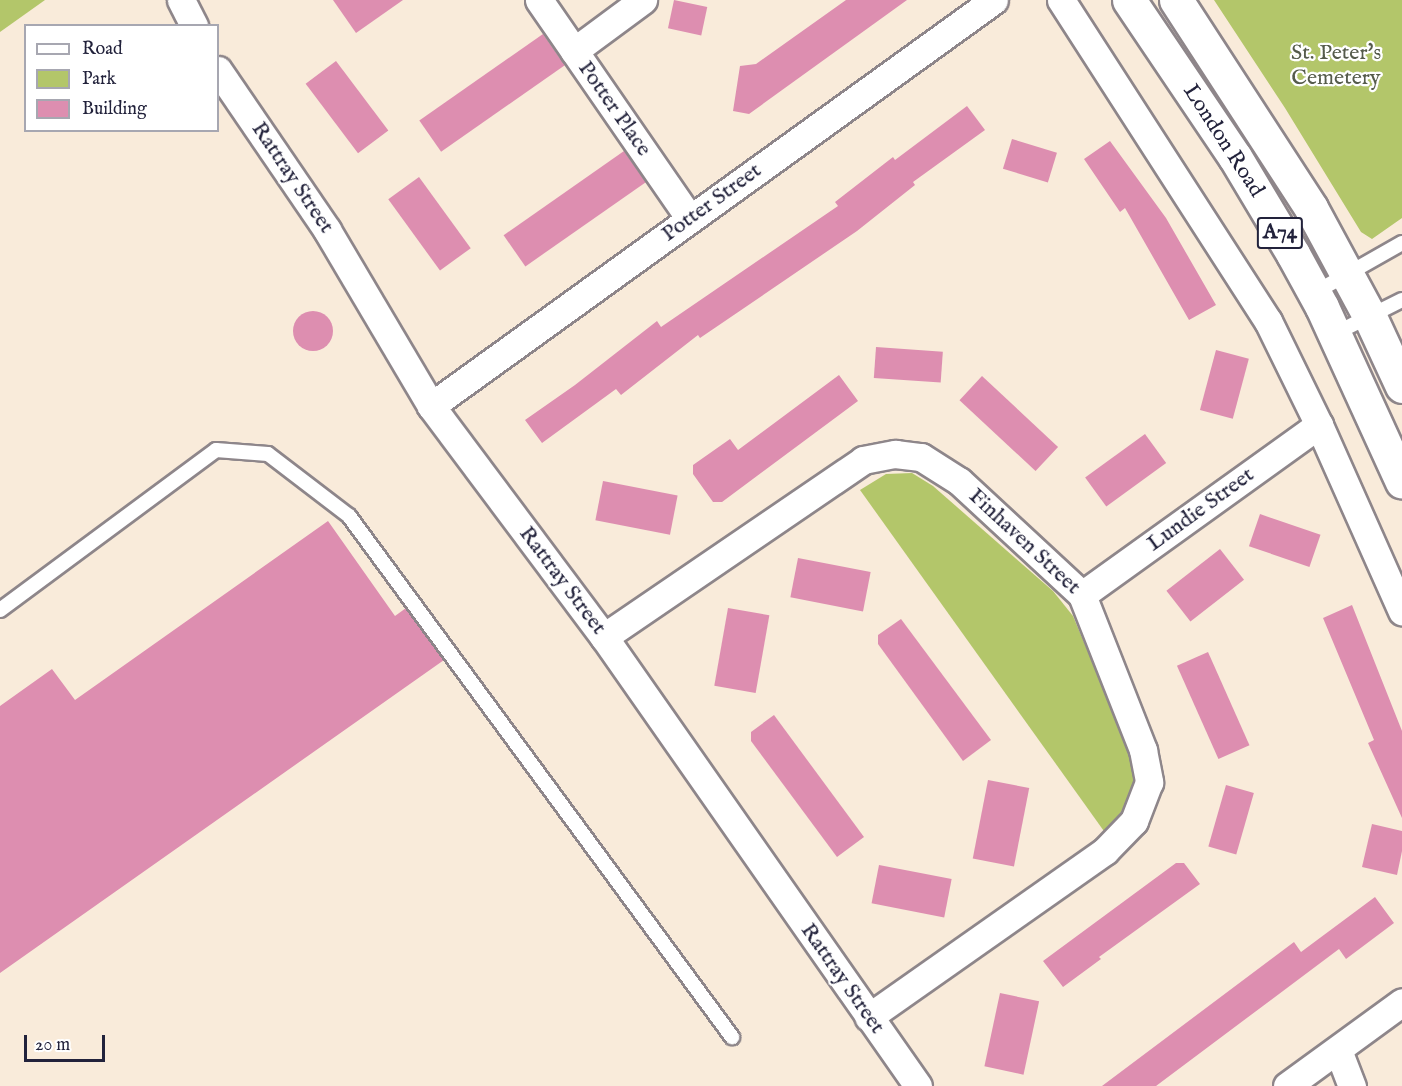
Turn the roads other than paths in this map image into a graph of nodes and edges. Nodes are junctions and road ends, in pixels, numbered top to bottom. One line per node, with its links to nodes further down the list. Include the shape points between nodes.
1 (181, 0): 8 (street)
2 (539, 0): 9 (street, Potter Place)
3 (644, 0): 9 (street)
4 (994, 0): 11 (street, Potter Street)
5 (1062, 0): 20 (street, via 1268,321)
6 (1129, 0): 14 (main road, London Road / A74, via 1235,158)
7 (1176, 0): 13 (main road, London Road / A74, via 1261,128)
8 (193, 24)
9 (574, 51): 11 (street, Potter Place)
10 (219, 71): 19 (street, Rattray Street, via 327,230)
11 (690, 219): 19 (street, Potter Street)
12 (1402, 243): 13 (lane)
13 (1348, 273): 14 (lane); 16 (main road, London Road / A74)
14 (1314, 293): 17 (main road, London Road / A74)
15 (1402, 300): 16 (lane)
16 (1370, 316): 17 (lane); 18 (main road, London Road / A74)
17 (1334, 334): 21 (main road, London Road / A74)
18 (1402, 386)
19 (431, 406): 25 (street, Rattray Street)
20 (1319, 425): 22 (street, Lundie Street); 24 (street)
21 (1402, 482)
22 (1082, 595): 25 (street, Finhaven Street, via 959,481 921,457 895,454 863,460); 27 (street, Finhaven Street, via 1143,750 1149,782 1134,821 1105,851)
23 (0, 610): 28 (lane, via 216,450 268,454 349,516)
24 (1402, 611)
25 (604, 637): 27 (street, Rattray Street)
26 (1402, 1002): 29 (street)
27 (869, 1017): 30 (street, Rattray Street)
28 (732, 1037)
29 (1338, 1050): 31 (street); 32 (street)
30 (918, 1086)
31 (1287, 1086)
32 (1352, 1086)

